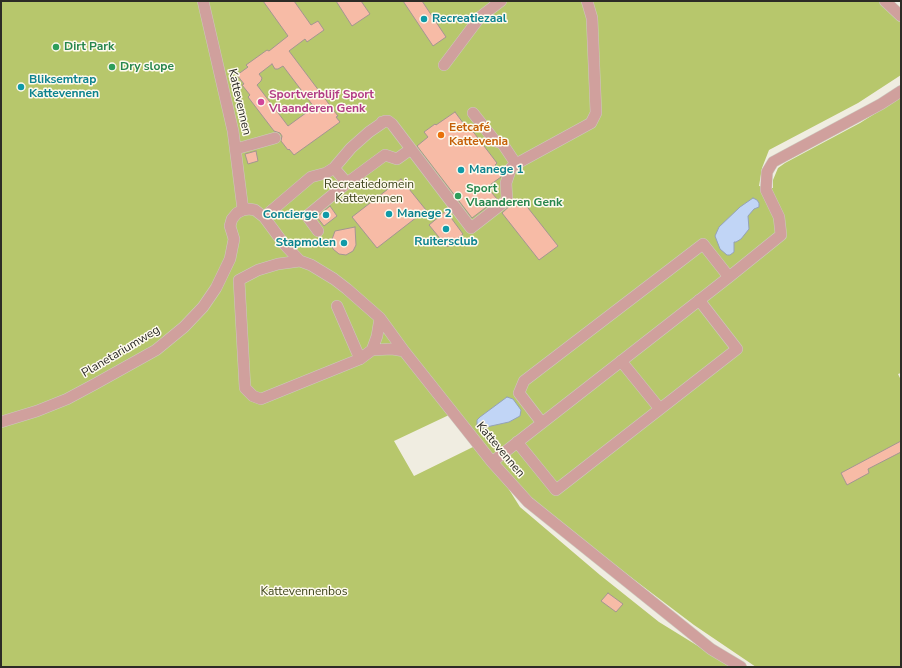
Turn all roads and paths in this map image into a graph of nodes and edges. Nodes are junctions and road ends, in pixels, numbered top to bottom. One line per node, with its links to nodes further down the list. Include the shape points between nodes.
1 (203, 1): 10 (street, Kattevennen)
2 (501, 1): 6 (street, via 480,17)
3 (587, 1): 12 (street, via 592,18 596,113 591,123)
4 (885, 1): 5 (street)
5 (901, 16)
6 (444, 65)
7 (901, 91): 19 (street, via 773,162 767,172 766,190 779,217 780,235)
8 (473, 114): 12 (street, via 495,141 502,143)
9 (275, 138): 10 (street)
10 (236, 149): 15 (street, Kattevennen)
11 (411, 149): 12 (street, via 471,228 507,200 506,183 511,168); 13 (street, via 392,124 384,121 351,148); 14 (street, via 397,159 385,155)
12 (516, 164)
13 (334, 168): 14 (street); 16 (street, via 312,177 289,195)
14 (347, 183): 17 (street, via 307,216)
15 (243, 210): 16 (street, via 255,210); 28 (street, Planetariumweg, via 232,218 230,226 234,239 230,259 216,288 203,307 184,327 156,350 96,384 67,399)
16 (266, 220): 18 (street, Kattevennen)
17 (318, 231)
18 (300, 261): 22 (street, Kattevennen, via 334,279); 25 (street, via 258,270 239,280 245,388 253,396 261,399)
19 (729, 277): 20 (street); 29 (street, via 703,244 529,376 519,393)
20 (699, 300): 26 (street); 27 (street, via 737,349)
21 (337, 306): 25 (street)
22 (380, 318): 23 (street); 24 (street, Kattevennen)
23 (372, 350): 24 (street); 25 (street)
24 (404, 351): 31 (street, Kattevennen)
25 (360, 359)
26 (621, 361): 27 (street); 29 (street)
27 (660, 409): 30 (street, via 556,490)
28 (1, 422)
29 (542, 423): 30 (street)
30 (517, 442): 31 (street)
31 (492, 462): 32 (street, Kattevennen, via 528,502 711,649)
32 (740, 667)

